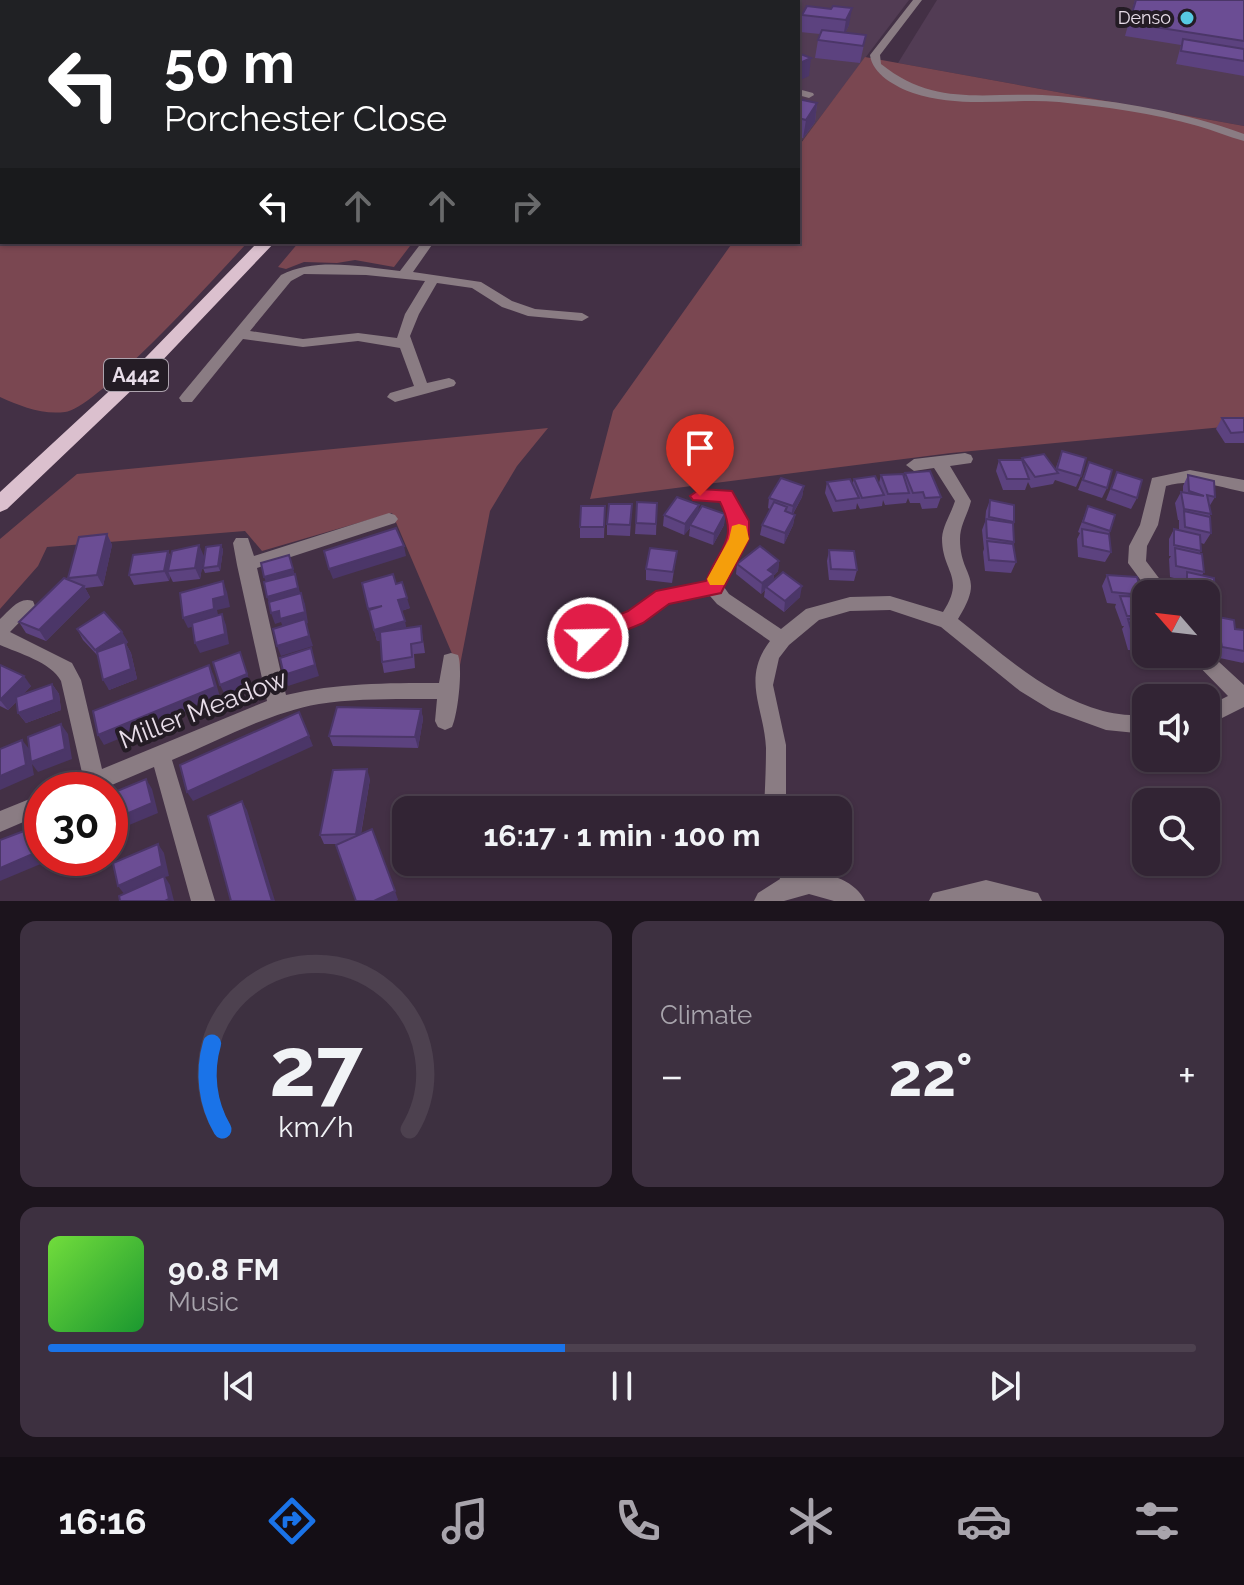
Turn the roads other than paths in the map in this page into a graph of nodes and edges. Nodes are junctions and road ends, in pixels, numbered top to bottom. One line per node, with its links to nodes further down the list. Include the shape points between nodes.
1 (918, 0): 2 (street, via 875,55 876,65 891,81 937,97 1033,98 1155,115)
2 (1244, 138)
3 (265, 244): 19 (main road, A442, via 152,361)
4 (427, 244): 5 (street)
5 (404, 275): 6 (street); 8 (street, via 294,272)
6 (433, 278): 7 (street, via 476,285 533,313); 9 (street, via 407,325)
7 (582, 317)
8 (239, 334): 9 (street, via 303,343 358,337); 13 (street)
9 (404, 344): 11 (street)
10 (449, 383): 11 (street)
11 (422, 389): 12 (street)
12 (395, 397)
13 (187, 398)
14 (965, 459): 15 (street)
15 (939, 463): 16 (street); 26 (street, via 963,501 951,532 951,549 964,579 962,600)
16 (914, 465)
17 (1244, 486): 23 (street, via 1187,476 1158,482 1149,525 1138,546 1137,563)
18 (700, 496): 24 (street, via 725,495 739,521 739,539)
19 (0, 504)
20 (389, 519): 22 (street)
21 (242, 543): 22 (street)
22 (246, 565): 35 (street)
23 (1151, 580)
24 (714, 588): 29 (street); 30 (street, via 664,597 636,617 588,638)
25 (26, 606): 27 (street)
26 (947, 621): 29 (street, via 890,603 850,604 813,614); 38 (street, via 1058,704 1106,721)
27 (0, 630)
28 (0, 636): 40 (street, via 65,669)
29 (782, 639): 42 (street, via 770,655 763,685 776,745)
30 (587, 657)
31 (451, 661): 33 (street)
32 (1212, 668): 34 (street)
33 (450, 691): 35 (street, Miller Meadow, via 362,691); 37 (street)
34 (1244, 697): 36 (street)
35 (278, 706): 39 (street, Miller Meadow)
36 (1220, 710)
37 (445, 721)
38 (1132, 724)
39 (161, 756): 41 (street, Miller Meadow); 47 (street)
40 (83, 772)
41 (120, 772)
42 (775, 796)
43 (24, 812): 44 (street)
44 (0, 822)
45 (788, 876): 48 (street)
46 (797, 876): 49 (street)
47 (203, 901)
48 (766, 901)
49 (853, 901)
50 (941, 901): 51 (street, via 986,891)
51 (1030, 901)

